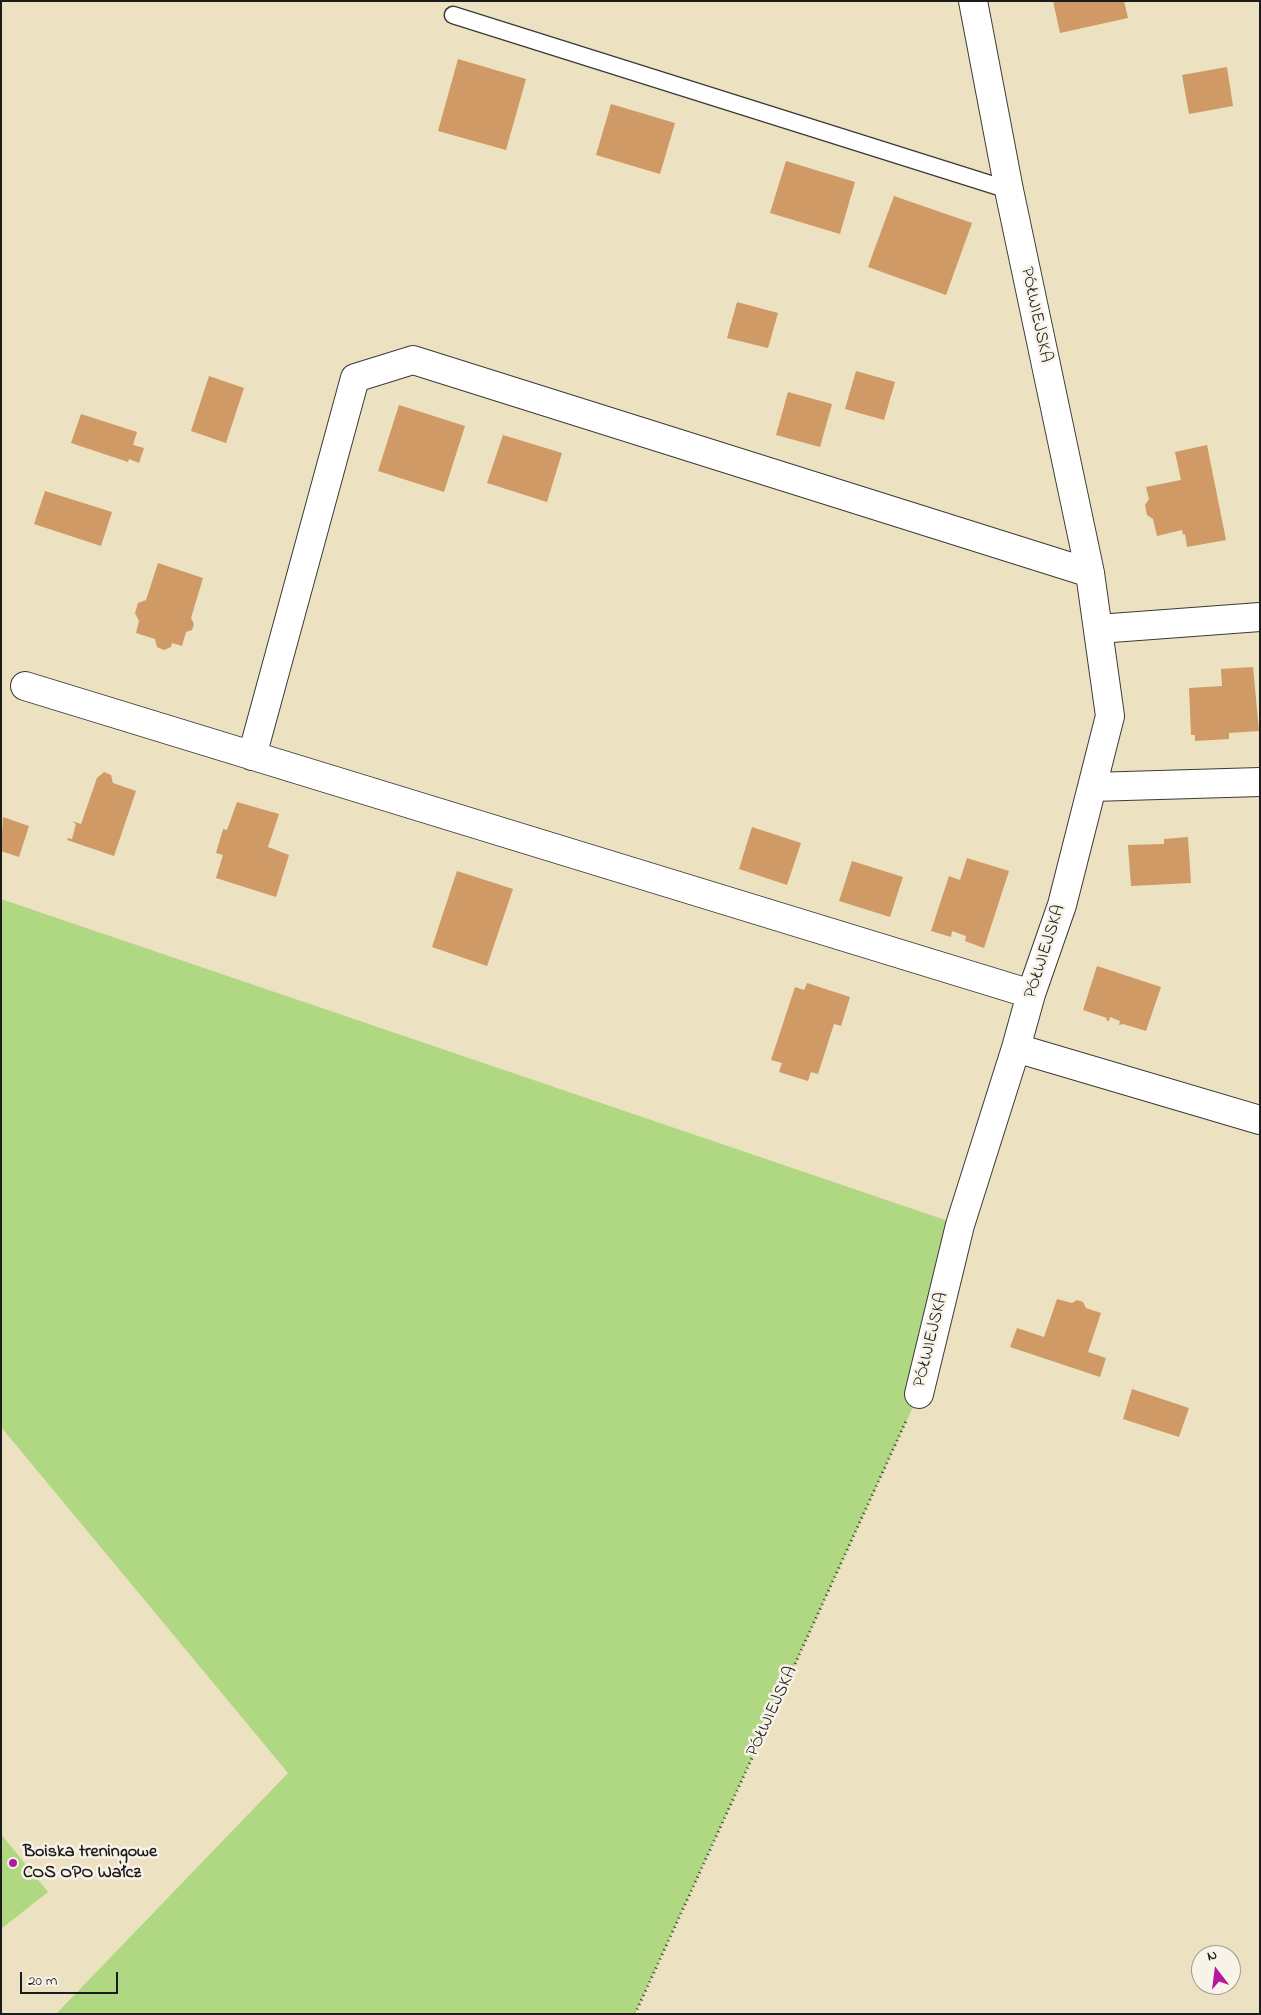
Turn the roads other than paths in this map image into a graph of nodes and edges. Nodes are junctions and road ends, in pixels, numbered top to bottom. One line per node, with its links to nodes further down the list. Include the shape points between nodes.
1 (973, 1): 3 (street, PÓŁWIEJSKA)
2 (453, 15): 3 (lane)
3 (1008, 190): 4 (street, PÓŁWIEJSKA)
4 (1090, 573): 6 (street, PÓŁWIEJSKA); 8 (street, via 413,360 355,378)
5 (1260, 617): 6 (street)
6 (1098, 629): 10 (street, PÓŁWIEJSKA, via 1110,716)
7 (24, 686): 8 (street)
8 (252, 756): 11 (street)
9 (1260, 782): 10 (street)
10 (1092, 787): 11 (street, PÓŁWIEJSKA, via 1062,905)
11 (1031, 994): 12 (street, PÓŁWIEJSKA)
12 (1016, 1048): 13 (street); 14 (street, PÓŁWIEJSKA, via 960,1225)
13 (1260, 1120)
14 (919, 1394)

